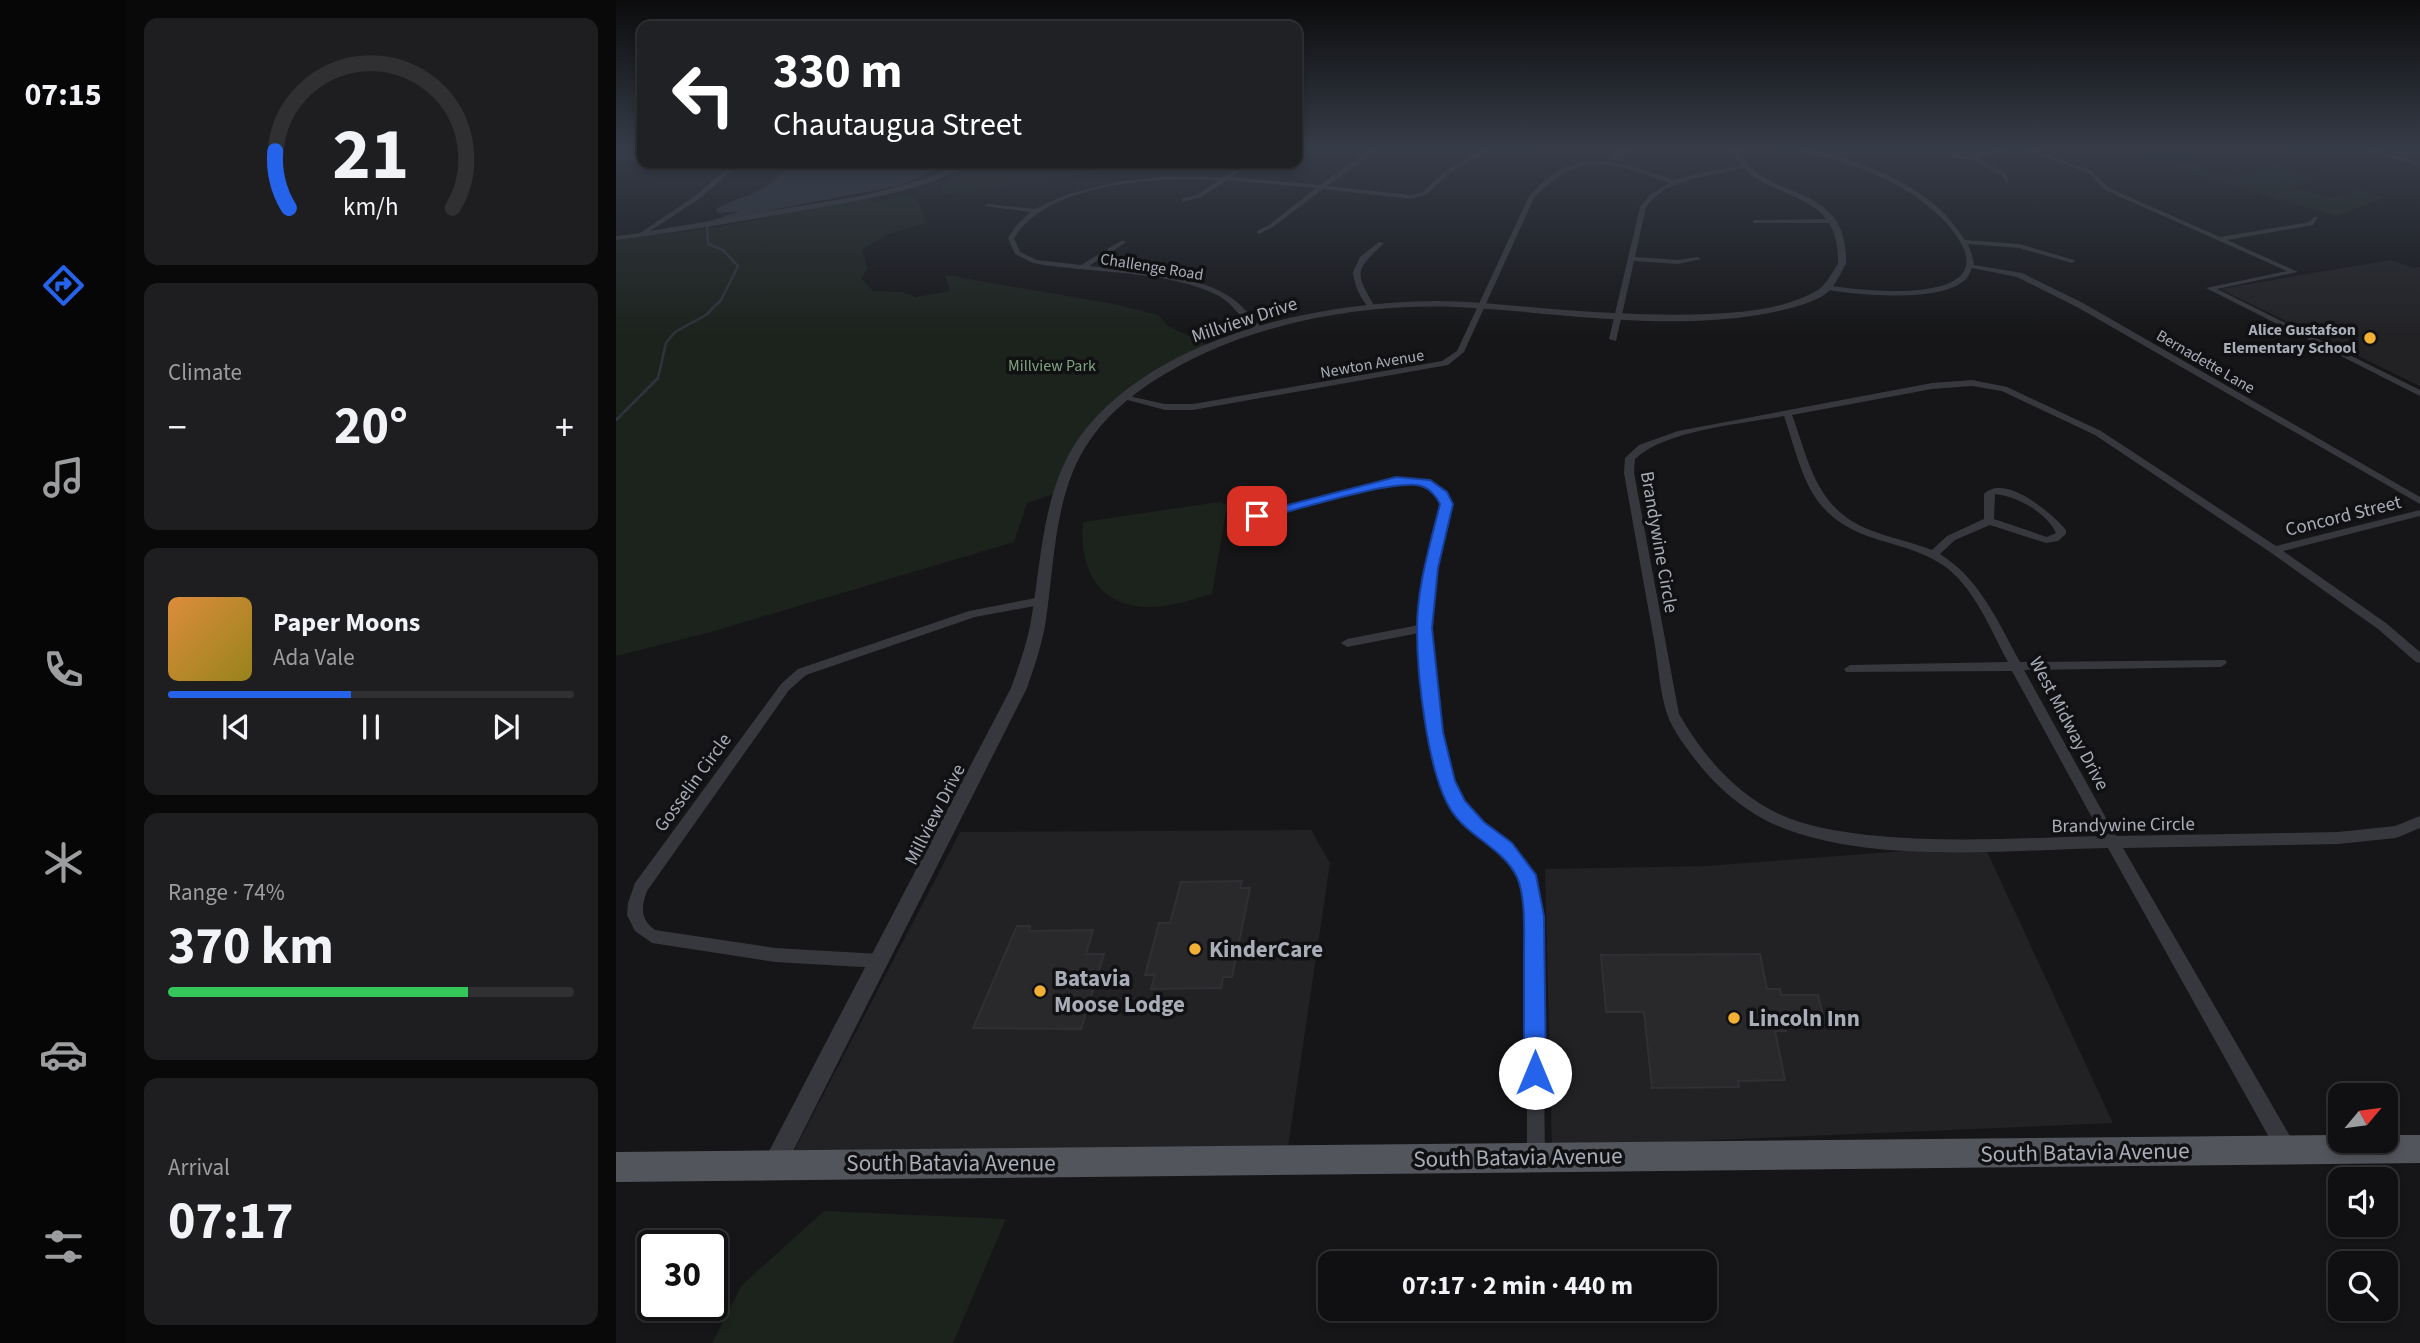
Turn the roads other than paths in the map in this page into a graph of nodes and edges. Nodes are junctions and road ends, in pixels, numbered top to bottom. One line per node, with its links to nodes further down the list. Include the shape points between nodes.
1 (674, 213): 14 (street)
2 (782, 213): 14 (street)
3 (1033, 213): 24 (street, Challenge Road, via 1020,222 1011,238 1017,253 1035,262)
4 (1289, 213): 13 (street)
5 (1524, 213): 26 (street, Newton Avenue)
6 (1641, 213): 20 (street)
7 (1823, 213): 12 (street)
8 (1942, 213): 18 (street)
9 (2161, 213): 16 (street)
10 (2316, 218): 16 (street, via 2311,224)
11 (1755, 222): 12 (street)
12 (1834, 222): 25 (street, via 1842,265)
13 (1259, 232)
14 (640, 235): 15 (street)
15 (616, 238)
16 (2220, 239): 31 (street, via 2294,272 2210,288)
17 (1123, 242): 24 (street)
18 (1963, 242): 22 (street, via 2020,246); 23 (street)
19 (1381, 243): 27 (street, via 1360,259 1354,272)
20 (1631, 259): 21 (street); 28 (street)
21 (1698, 259)
22 (2072, 261)
23 (1970, 266): 25 (street, via 1955,282 1918,292 1871,294); 35 (street, Bernadette Lane, via 2019,275 2080,305)
24 (1081, 268): 29 (street, Challenge Road, via 1210,290 1234,304)
25 (1826, 287): 28 (street, Millview Drive, via 1790,305 1740,316)
26 (1481, 306): 27 (street, Millview Drive); 28 (street, Millview Drive); 32 (street, Newton Avenue, via 1460,352 1437,366 1194,407 1166,407)
27 (1371, 307): 29 (street, Millview Drive)
28 (1619, 316): 30 (street)
29 (1259, 330): 32 (street, Millview Drive, via 1186,359)
30 (1613, 339)
31 (2420, 393)
32 (1124, 398): 41 (street, Millview Drive, via 1087,436 1070,465 1050,530)
33 (1787, 414): 39 (street, Brandywine Circle, via 1932,386 1972,383 2004,389 2115,442); 40 (street, West Midway Drive, via 1817,493 1828,509 1859,529); 49 (street, Brandywine Circle, via 1660,439 1630,458 1673,714 1689,745 1715,775 1754,807 1789,824 1869,842)
34 (1434, 488): 37 (street, via 1425,482 1396,481); 42 (street, via 1446,504 1431,568)
35 (2420, 501)
36 (2420, 513): 39 (street, Concord Street)
37 (1257, 516)
38 (1989, 521): 38 (street, via 2046,540 2061,534 2046,516 2004,492 1989,494); 40 (street, via 1951,538)
39 (2274, 550): 44 (street, Brandywine Circle, via 2382,626)
40 (1933, 555): 46 (street, West Midway Drive, via 1949,564 1976,593)
41 (1041, 601): 50 (street, Millview Drive, via 1019,688); 50 (street, Gosselin Circle, via 973,614 802,672 785,687 640,888 635,902 633,918 652,936 775,955)
42 (1424, 628): 43 (street); 53 (street, via 1435,732 1446,781 1458,806 1506,849 1527,875 1534,916)
43 (1347, 643)
44 (2420, 659)
45 (2221, 663): 46 (street)
46 (2017, 665): 47 (street); 49 (street, West Midway Drive)
47 (1850, 669)
48 (2420, 822): 49 (street, Brandywine Circle, via 2396,832 2338,838)
49 (2112, 842): 52 (street, West Midway Drive)
50 (880, 961): 54 (street, Millview Drive)
51 (2420, 1149): 52 (main road, South Batavia Avenue)
52 (2288, 1151): 53 (main road, South Batavia Avenue)
53 (1536, 1157): 54 (main road, South Batavia Avenue)
54 (774, 1165): 55 (main road, South Batavia Avenue)
55 (616, 1167)

